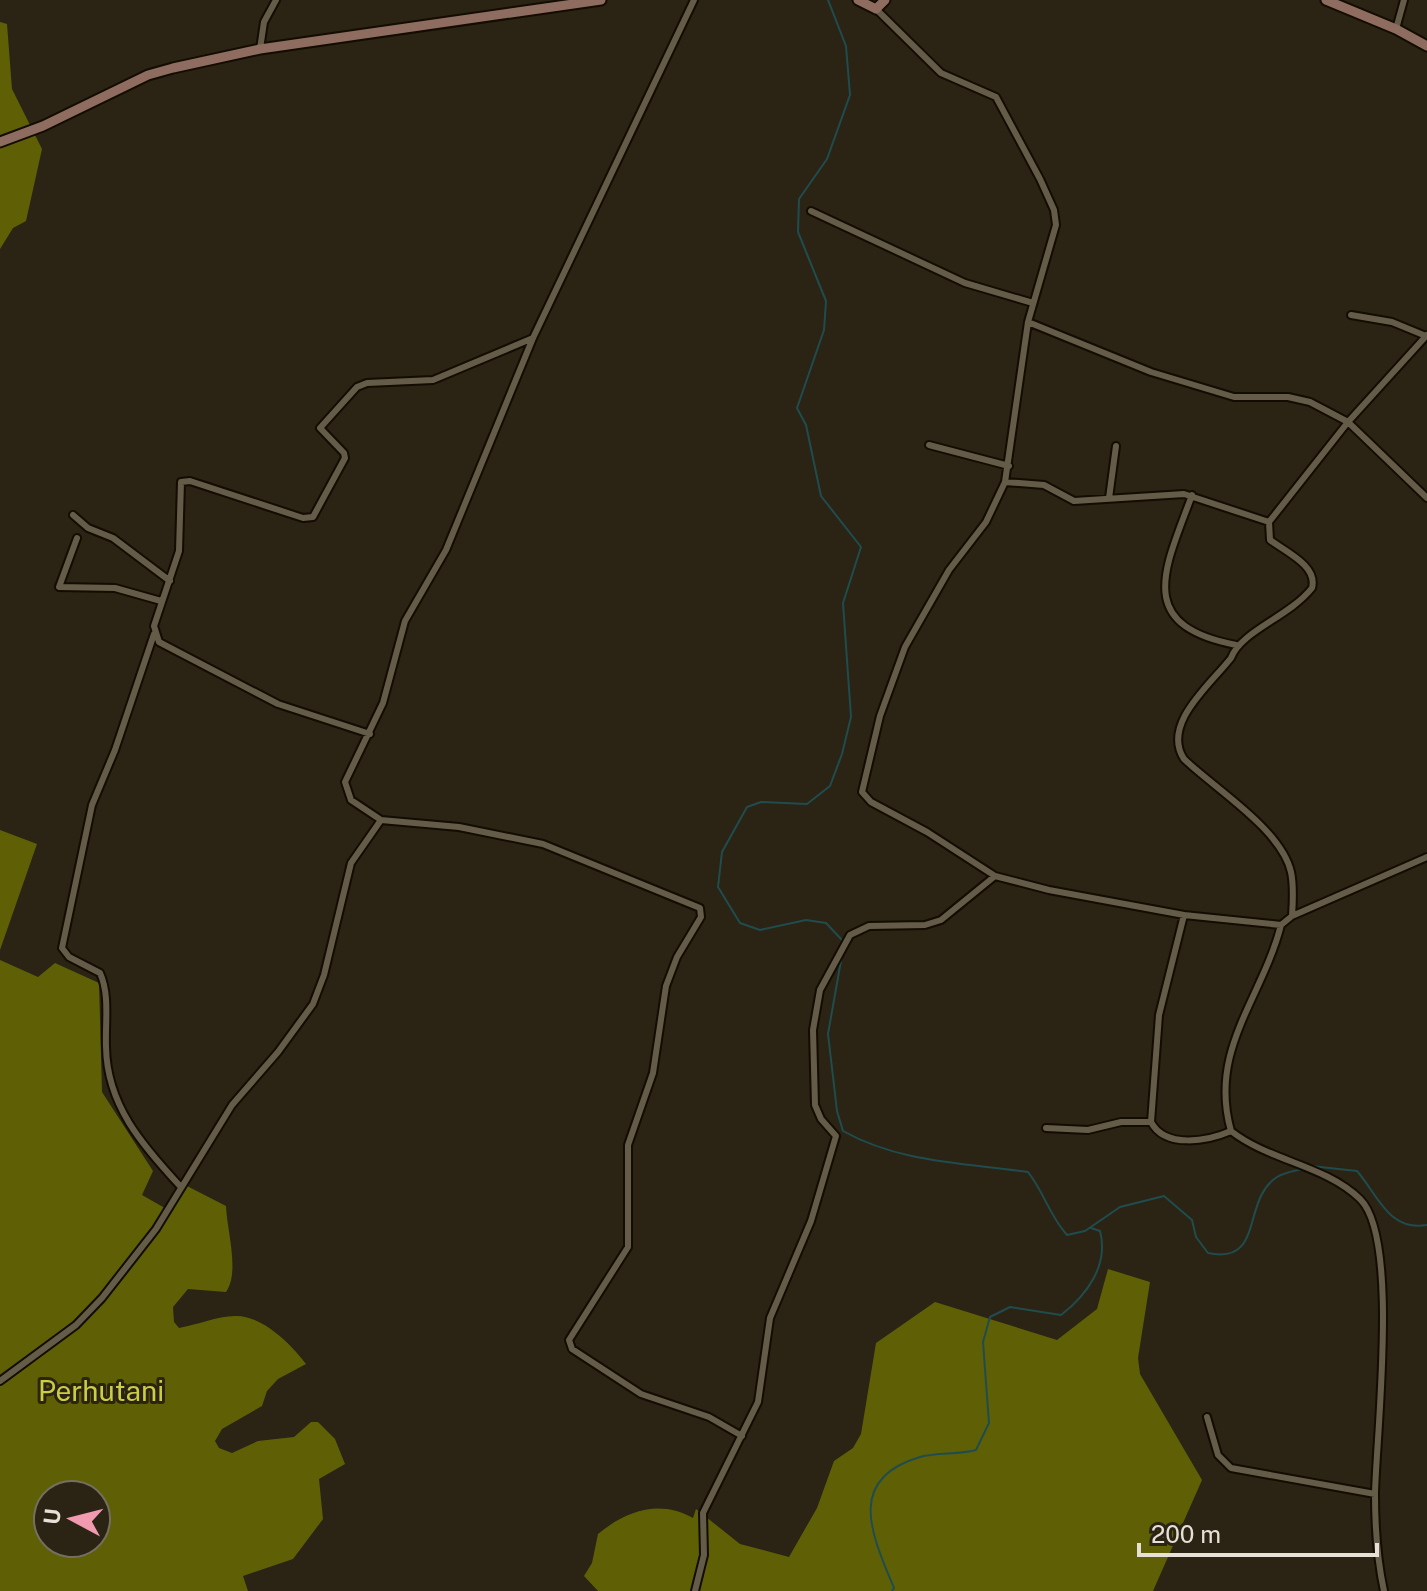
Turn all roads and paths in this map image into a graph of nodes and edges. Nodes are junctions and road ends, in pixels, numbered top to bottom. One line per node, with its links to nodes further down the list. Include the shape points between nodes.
1 (276, 0): 11 (street, via 264,22)
2 (601, 0): 11 (street)
3 (694, 0): 18 (street)
4 (858, 0): 8 (street)
5 (885, 0): 8 (street)
6 (1326, 0): 9 (street)
7 (1404, 0): 9 (street)
8 (876, 9): 14 (street, via 941,73 991,93 1003,105 1054,210 1055,236)
9 (1396, 29): 10 (street)
10 (1427, 46)
11 (260, 49): 12 (street, via 148,75)
12 (0, 142)
13 (811, 211): 14 (street, via 965,283)
14 (1033, 303): 16 (street)
15 (1351, 315): 17 (street, via 1372,316)
16 (1028, 322): 19 (street, via 1151,372 1234,397 1310,402); 22 (street)
17 (1426, 336): 19 (street)
18 (533, 338): 30 (street, via 433,380 357,387 320,428 345,458 313,517 184,480 179,487 179,551); 34 (street, via 452,536 398,637)
19 (1348, 422): 26 (street); 28 (street)
20 (929, 445): 22 (street)
21 (1116, 446): 25 (street)
22 (1009, 466): 23 (street)
23 (1005, 482): 25 (street, via 1044,485 1074,501); 37 (street, via 986,522 949,570 905,647 862,786 871,802)
24 (1192, 495): 25 (street); 28 (street); 33 (street, via 1165,585 1169,610 1191,633)
25 (1109, 498)
26 (1427, 498)
27 (73, 515): 30 (street)
28 (1269, 522): 33 (street, via 1270,540 1308,569 1312,588 1281,618)
29 (77, 538): 31 (street, via 59,587 115,588)
30 (170, 581): 31 (street)
31 (161, 601): 32 (street)
32 (154, 633): 34 (street, via 159,642 278,704); 44 (street, via 92,805 62,948 100,973 106,996 108,1076 115,1097 126,1121)
33 (1236, 645): 39 (street, via 1182,718 1178,750 1279,846 1291,873)
34 (370, 734): 35 (street, via 348,774 346,789 351,800)
35 (381, 820): 44 (street, via 351,863 313,1004 232,1105); 47 (street, via 459,827 543,844 700,908 701,917 666,986 653,1073 628,1145 628,1247 569,1340 572,1349 641,1394 709,1417)
36 (1427, 857): 39 (street)
37 (995, 876): 38 (street); 47 (street, via 941,920 869,926 850,935 820,990 812,1089 821,1119 836,1136 834,1149 811,1221 775,1304 762,1385)
38 (1184, 915): 40 (street); 41 (street, via 1159,1015)
39 (1292, 916): 40 (street)
40 (1281, 925): 43 (street, via 1230,1053 1223,1100)
41 (1151, 1122): 42 (street, via 1088,1130); 43 (street, via 1161,1134 1183,1140)
42 (1046, 1128)
43 (1231, 1131): 48 (street, via 1361,1200 1376,1227 1383,1325)
44 (180, 1186): 45 (street, via 156,1229 102,1298 76,1325)
45 (0, 1381)
46 (1207, 1417): 48 (street, via 1218,1455 1231,1468)
47 (742, 1436): 49 (street, via 703,1513 704,1555)
48 (1375, 1494): 50 (street)
49 (695, 1591)
50 (1384, 1591)

